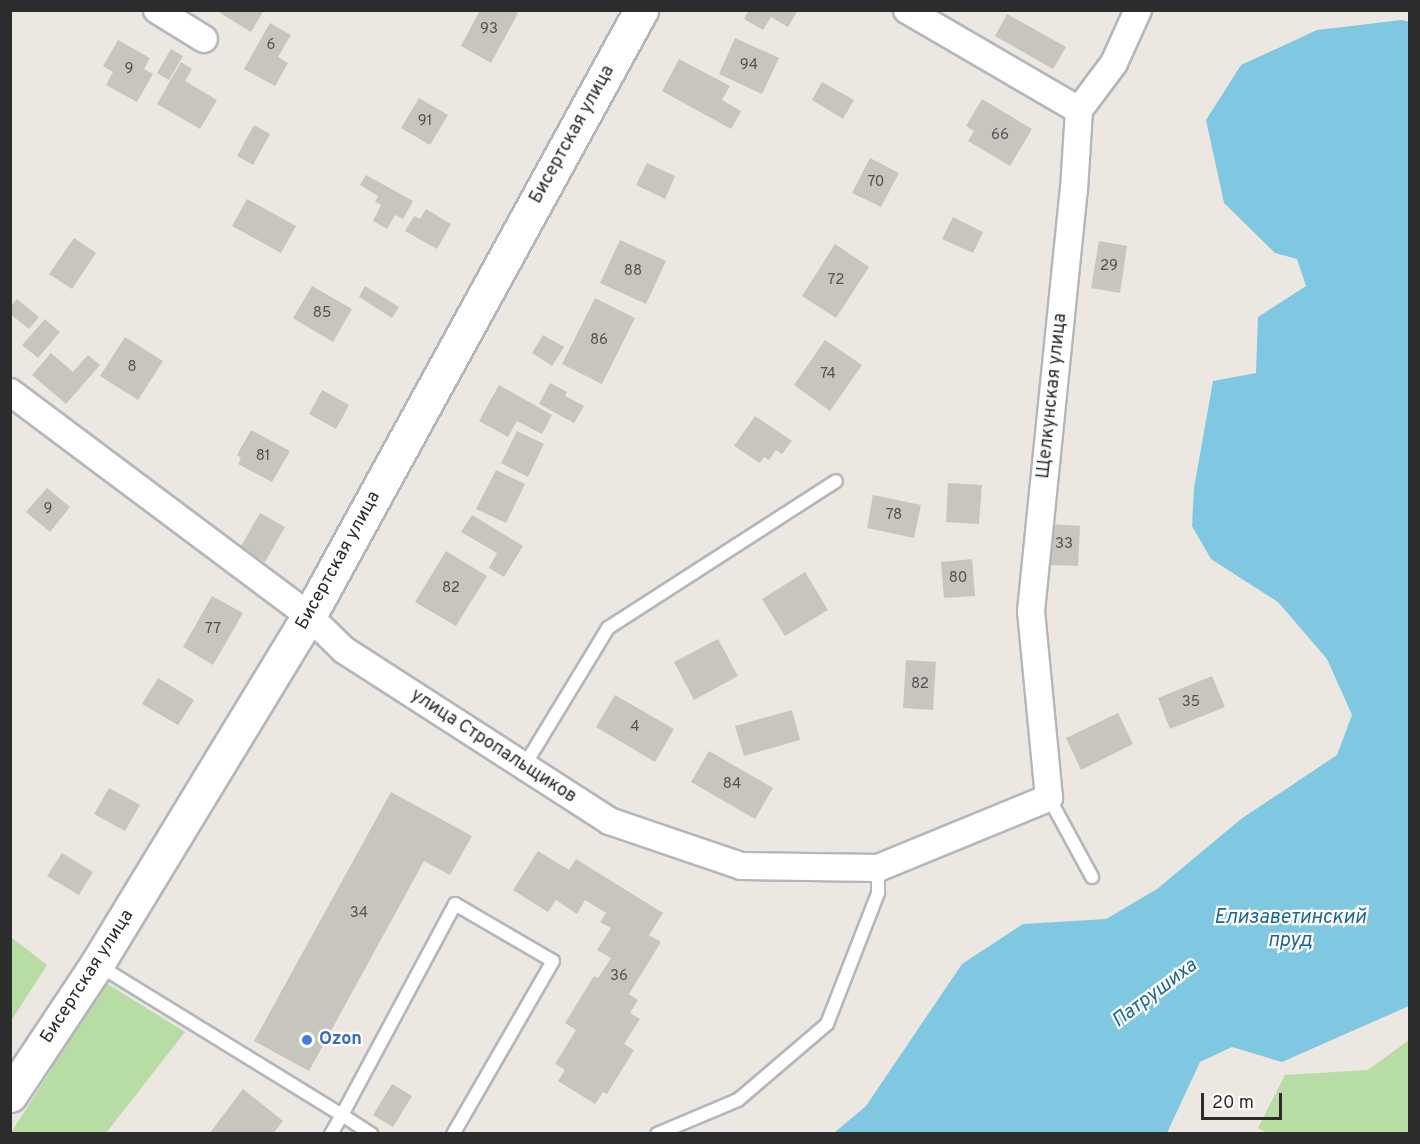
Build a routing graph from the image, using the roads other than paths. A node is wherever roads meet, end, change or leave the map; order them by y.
1 (157, 10) edge
2 (641, 10) edge
3 (907, 10) edge
4 (1138, 10) edge
5 (204, 39) dead end
6 (1078, 110) junction
7 (10, 392) edge
8 (836, 481) dead end
9 (309, 616) junction
10 (523, 768) junction
11 (1049, 798) junction
12 (878, 868) junction
13 (1092, 877) dead end
14 (97, 964) junction
15 (10, 1095) edge
16 (342, 1115) junction
17 (331, 1134) edge
18 (370, 1134) edge
19 (453, 1134) edge
20 (657, 1134) edge

1 - 5 street
2 - 9 main road, Бисертская улица
3 - 6 street
4 - 6 street
6 - 11 street, Щелкунская улица
7 - 9 street, улица Стропальщиков
8 - 10 lane
9 - 10 street, улица Стропальщиков
9 - 14 main road, Бисертская улица
10 - 12 street, улица Стропальщиков
11 - 12 street, улица Стропальщиков
11 - 13 lane
12 - 20 lane
14 - 15 main road, Бисертская улица
14 - 16 lane
16 - 17 lane
16 - 18 lane
16 - 19 lane

